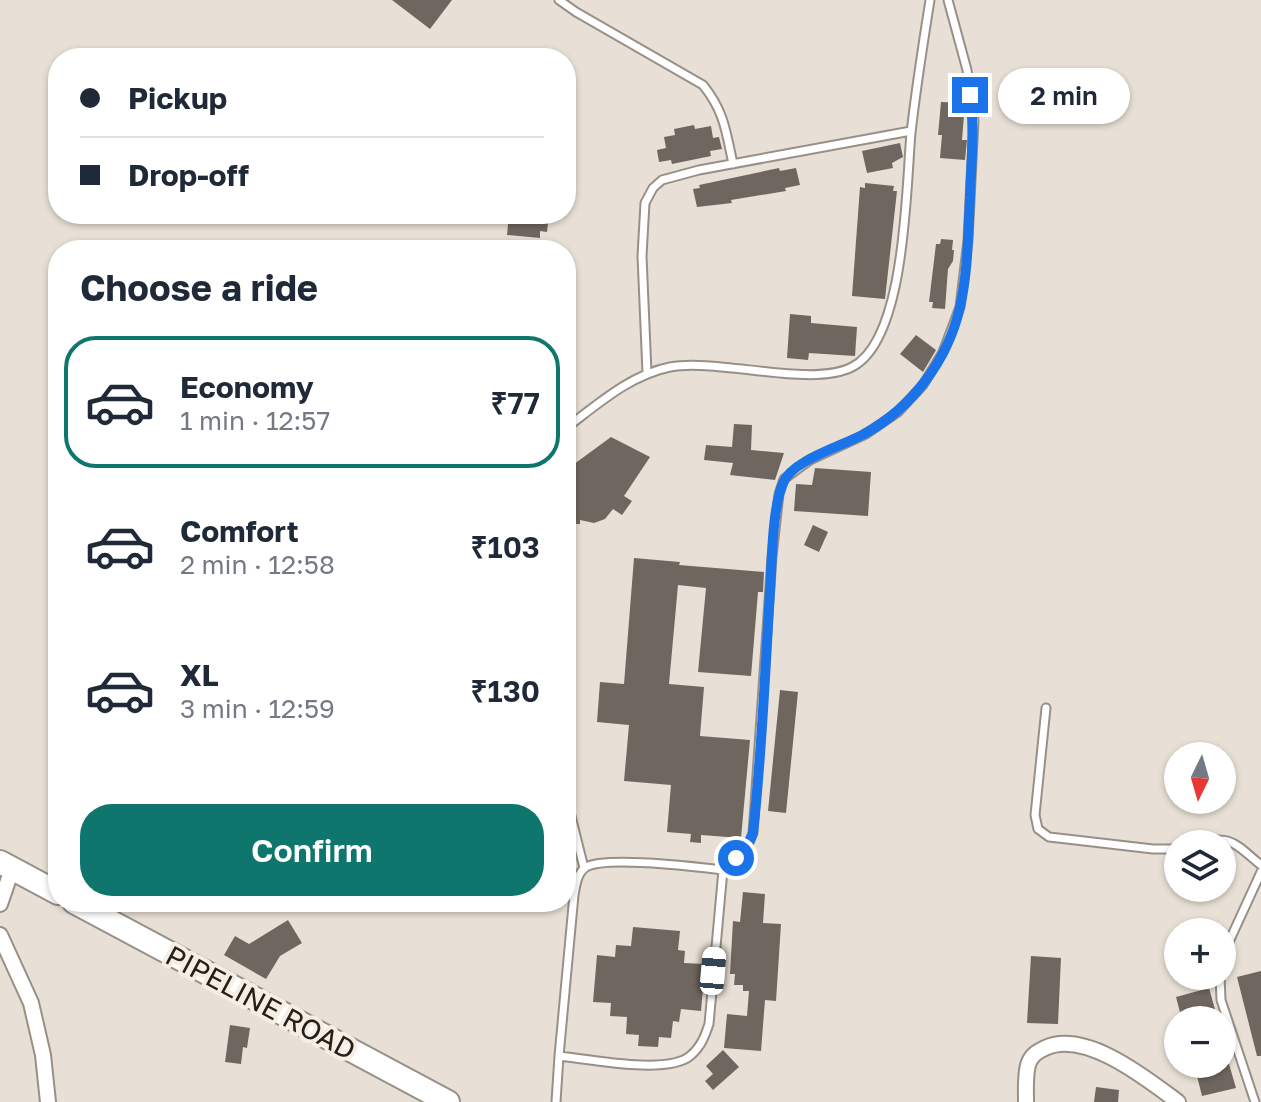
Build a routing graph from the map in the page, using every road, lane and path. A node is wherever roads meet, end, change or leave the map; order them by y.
1 (559, 0) edge
2 (930, 0) edge
3 (948, 0) edge
4 (911, 131) junction
5 (733, 164) junction
6 (647, 373) junction
7 (576, 421) edge
8 (1046, 708) dead end
9 (576, 836) edge
10 (1236, 844) edge
11 (0, 848) edge
12 (1164, 849) edge
13 (1261, 865) edge
14 (6, 866) edge
15 (584, 868) junction
16 (723, 870) junction
17 (1261, 872) edge
18 (48, 874) edge
19 (576, 883) edge
20 (48, 888) edge
21 (0, 904) edge
22 (93, 912) edge
23 (118, 912) edge
24 (572, 912) edge
25 (1236, 926) edge
26 (0, 935) edge
27 (1221, 990) edge
28 (559, 1056) junction
29 (48, 1102) edge
30 (448, 1102) edge
31 (469, 1102) edge
32 (556, 1102) edge
33 (1026, 1102) edge
34 (1178, 1102) edge
35 (1255, 1102) edge

1 - 5 lane
2 - 4 lane
3 - 16 lane
4 - 5 lane
4 - 6 lane
5 - 6 lane
6 - 7 lane
8 - 12 lane
9 - 15 lane
10 - 13 lane
11 - 18 main road
14 - 20 main road
14 - 21 street
15 - 16 lane
15 - 19 lane
16 - 28 lane
17 - 25 lane
22 - 30 main road, PIPELINE ROAD
23 - 31 main road, PIPELINE ROAD
24 - 28 lane
26 - 29 street
27 - 35 lane
28 - 32 lane
33 - 34 street

